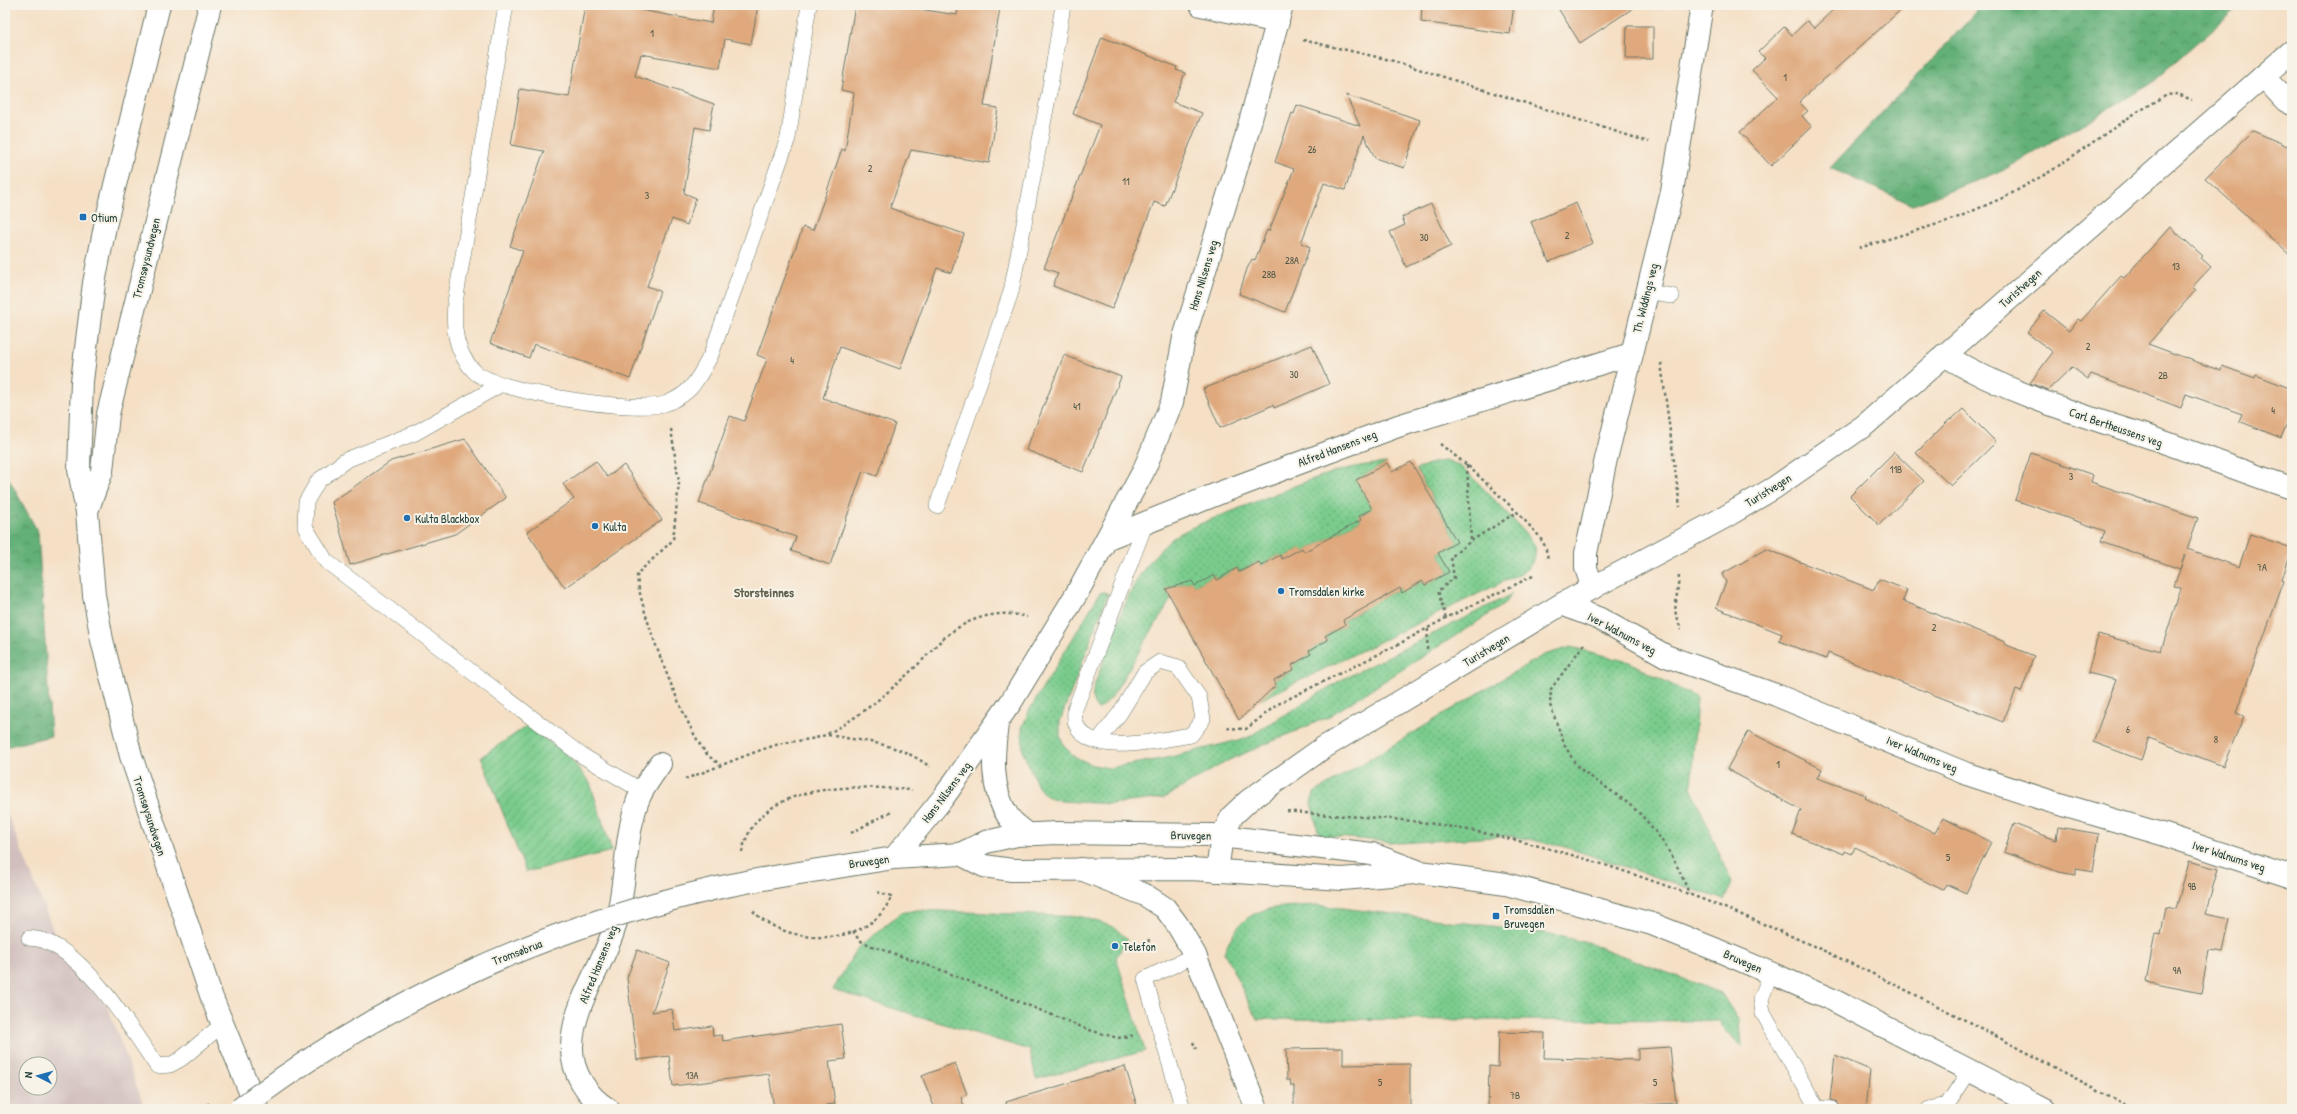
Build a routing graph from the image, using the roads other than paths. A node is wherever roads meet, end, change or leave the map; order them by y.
1 (159, 5) edge
2 (210, 5) edge
3 (506, 5) edge
4 (809, 5) edge
5 (1063, 5) edge
6 (1201, 5) edge
7 (1702, 5) edge
8 (1279, 20) edge
9 (2292, 50) edge
10 (2263, 76) junction
11 (2292, 104) edge
12 (1646, 292) junction
13 (1672, 296) dead end
14 (1631, 354) junction
15 (1944, 355) junction
16 (500, 385) junction
17 (2292, 488) edge
18 (937, 506) dead end
19 (87, 512) junction
20 (1146, 522) junction
21 (1108, 538) junction
22 (1593, 588) junction
23 (1562, 604) junction
24 (997, 724) junction
25 (1098, 741) junction
26 (660, 764) dead end
27 (642, 791) junction
28 (1029, 835) junction
29 (1222, 836) junction
30 (960, 854) junction
31 (894, 858) junction
32 (825, 869) joint
33 (1081, 869) junction
34 (1217, 871) junction
35 (1420, 872) junction
36 (2292, 877) edge
37 (29, 938) dead end
38 (1195, 955) junction
39 (1771, 973) junction
40 (223, 1024) junction
41 (1970, 1070) junction
42 (240, 1109) edge
43 (257, 1109) edge
44 (608, 1109) edge
45 (1183, 1109) edge
46 (1257, 1109) edge
47 (1832, 1109) edge
48 (1928, 1109) edge
49 (2044, 1109) edge

1 - 19 main road, Tromsøysundvegen
2 - 19 main road, Tromsøysundvegen
3 - 16 lane
4 - 16 lane
5 - 18 lane
6 - 8 main road
7 - 12 main road, Th. Widdings veg
8 - 21 main road, Hans Nilsens veg
9 - 10 main road, Turistvegen
10 - 11 main road
10 - 15 main road, Turistvegen
12 - 13 lane
12 - 14 main road, Th. Widdings veg
14 - 20 main road, Alfred Hansens veg
14 - 22 main road, Th. Widdings veg
15 - 17 main road, Carl Bertheussens veg
15 - 22 main road, Turistvegen
16 - 27 lane
19 - 40 main road, Tromsøysundvegen
20 - 21 main road, Alfred Hansens veg
20 - 25 lane
21 - 24 main road, Hans Nilsens veg
22 - 23 main road, Turistvegen
23 - 29 main road, Turistvegen
23 - 36 main road, Iver Walnums veg
24 - 28 main road, Hans Nilsens veg
24 - 31 main road, Hans Nilsens veg
25 - 25 lane
26 - 27 main road, Alfred Hansens veg
27 - 44 main road, Alfred Hansens veg
28 - 29 main road, Bruvegen
28 - 30 main road, Bruvegen
29 - 34 main road, Turistvegen
29 - 35 main road, Bruvegen
30 - 31 main road, Bruvegen
30 - 33 main road, Bruvegen
31 - 32 main road, Bruvegen
32 - 42 main road, Tromsøbrua, bridge
33 - 34 main road, Bruvegen
33 - 38 main road
34 - 35 main road, Bruvegen
35 - 39 main road, Bruvegen
37 - 40 lane
38 - 45 lane
38 - 46 main road
39 - 41 main road, Bruvegen
39 - 47 lane
40 - 43 main road, Tromsøysundvegen
41 - 48 lane
41 - 49 main road, Bruvegen

